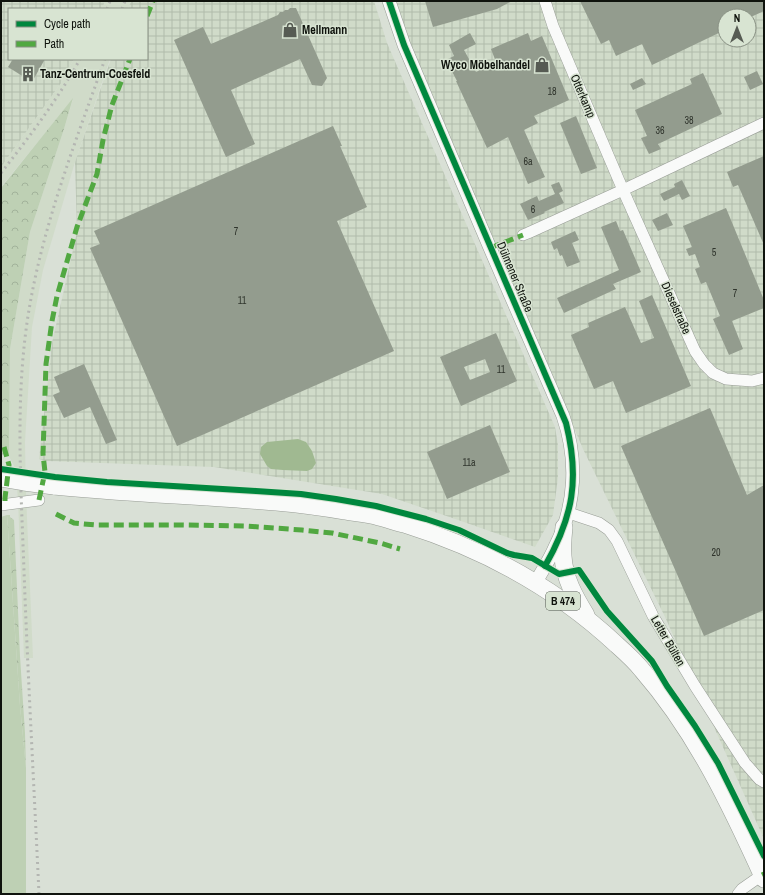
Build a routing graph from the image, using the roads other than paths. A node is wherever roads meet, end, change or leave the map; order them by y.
1 (389, 1) edge
2 (545, 1) edge
3 (764, 123) edge
4 (623, 190) junction
5 (523, 235) dead end
6 (764, 378) edge
7 (1, 478) edge
8 (39, 500) dead end
9 (1, 505) edge
10 (566, 520) junction
11 (536, 582) junction
12 (590, 620) junction
13 (764, 782) edge
14 (763, 877) edge
15 (738, 894) edge

1 - 10 street, Dülmener Straße
2 - 4 street, Otterkamp
3 - 4 street
4 - 5 street
4 - 6 street, Dieselstraße
7 - 11 main road, B 474, bridge
8 - 9 street
10 - 11 street, Dülmener Straße
10 - 12 main road
10 - 13 street, Letter Bülten
11 - 12 main road, B 474
12 - 14 main road, B 474
14 - 15 street

